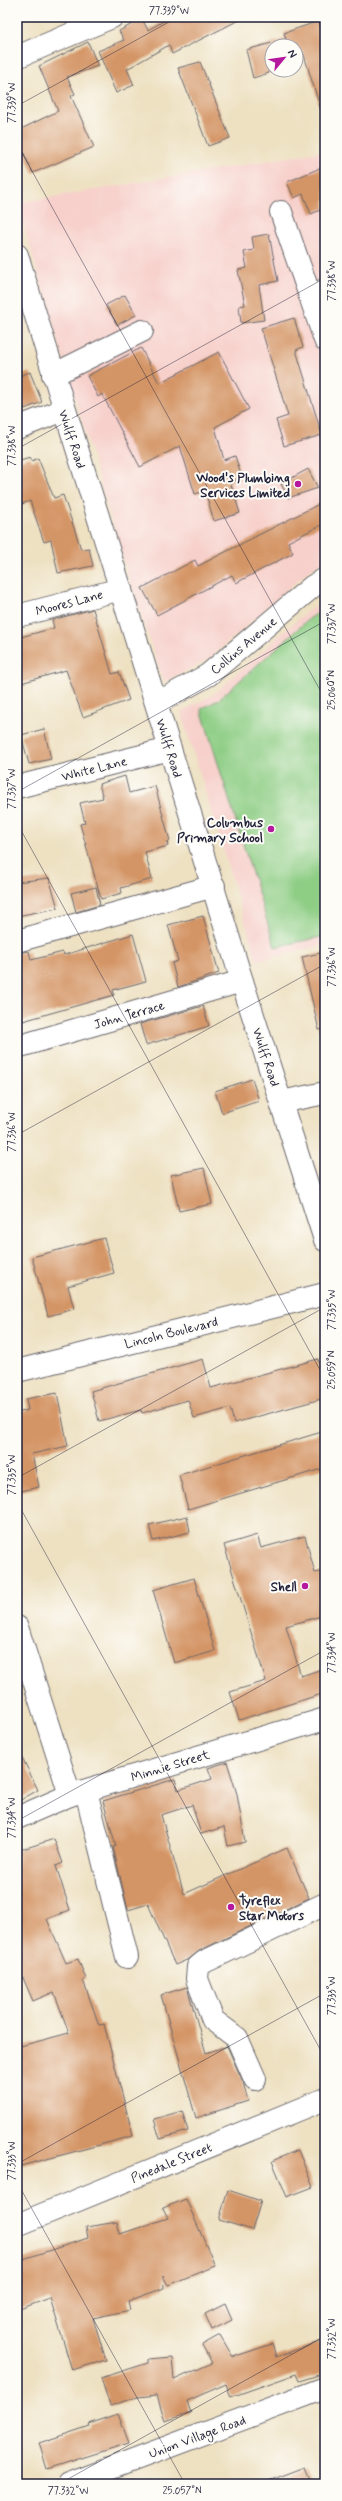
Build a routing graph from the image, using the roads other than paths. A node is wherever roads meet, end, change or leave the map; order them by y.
1 (112, 17) edge
2 (17, 57) edge
3 (281, 212) dead end
4 (17, 255) edge
5 (318, 293) edge
6 (142, 331) dead end
7 (325, 340) edge
8 (53, 375) junction
9 (64, 410) junction
10 (17, 428) edge
11 (325, 579) edge
12 (120, 588) junction
13 (17, 616) edge
14 (156, 703) junction
15 (170, 748) junction
16 (17, 787) edge
17 (214, 886) junction
18 (17, 941) edge
19 (242, 981) junction
20 (17, 1047) edge
21 (325, 1093) edge
22 (282, 1102) junction
23 (325, 1240) edge
24 (325, 1294) edge
25 (17, 1371) edge
26 (17, 1627) edge
27 (325, 1719) edge
28 (78, 1793) junction
29 (17, 1818) edge
30 (325, 1904) edge
31 (127, 1957) dead end
32 (256, 2079) dead end
33 (325, 2099) edge
34 (17, 2225) edge
35 (325, 2388) edge
36 (69, 2484) edge

1 - 2 street
3 - 5 street
4 - 8 street, Wulff Road
5 - 7 street
6 - 8 street
8 - 9 street, Wulff Road
9 - 10 street
9 - 12 street, Wulff Road
11 - 14 street, Collins Avenue
12 - 13 street, Moores Lane
12 - 14 street, Wulff Road
14 - 15 street, Wulff Road
15 - 16 street, White Lane
15 - 17 street, Wulff Road
17 - 18 street
17 - 19 street, Wulff Road
19 - 20 street, John Terrace
19 - 22 street, Wulff Road
21 - 22 street
22 - 23 street, Wulff Road
24 - 25 street, Lincoln Boulevard
26 - 28 street
27 - 28 street, Minnie Street
28 - 29 street, Minnie Street
28 - 31 street
30 - 32 street
33 - 34 street, Pinedale Street
35 - 36 street, Union Village Road

